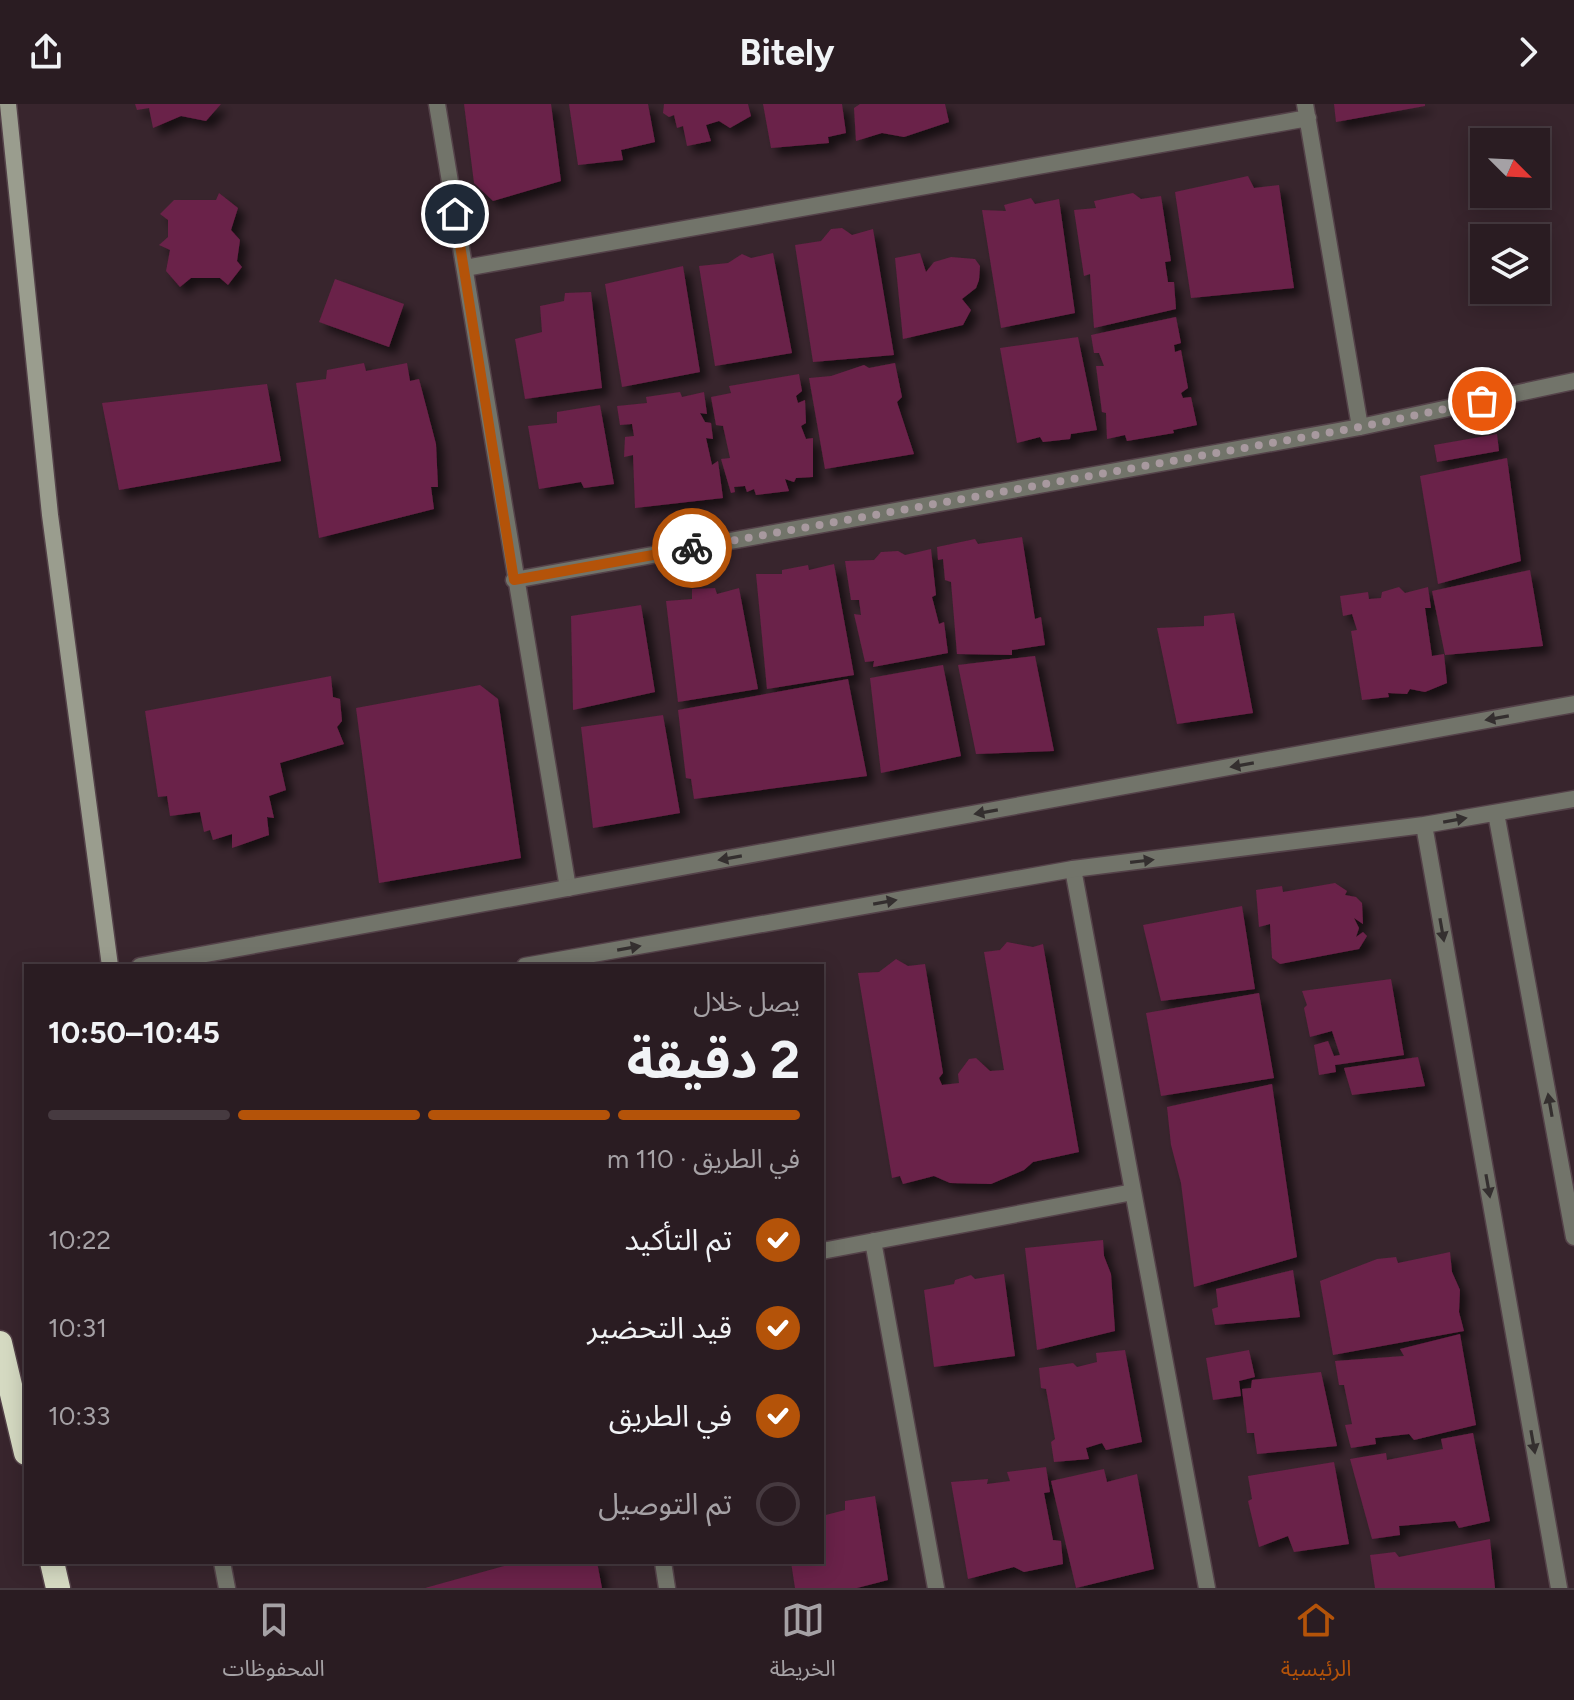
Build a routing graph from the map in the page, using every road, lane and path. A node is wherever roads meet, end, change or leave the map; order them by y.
1 (8, 104) edge
2 (437, 104) edge
3 (1306, 111) edge
4 (465, 268) junction
5 (1574, 381) edge
6 (1360, 427) junction
7 (514, 580) junction
8 (1574, 704) edge
9 (1574, 799) edge
10 (1496, 813) junction
11 (1424, 825) junction
12 (1073, 869) junction
13 (568, 888) junction
14 (110, 964) edge
15 (151, 964) edge
16 (536, 964) edge
17 (1133, 1192) junction
18 (1574, 1237) edge
19 (873, 1241) junction
20 (824, 1251) edge
21 (0, 1343) edge
22 (24, 1445) edge
23 (52, 1564) edge
24 (222, 1564) edge
25 (663, 1564) edge
26 (58, 1588) edge
27 (227, 1588) edge
28 (667, 1588) edge
29 (936, 1588) edge
30 (1207, 1588) edge
31 (1559, 1588) edge

1 - 14 main road
2 - 4 street
3 - 4 street
3 - 6 street
4 - 7 street
5 - 6 street
6 - 7 street
7 - 13 street
8 -> 13 street
9 - 10 street
11 -> 10 street
18 -> 10 street
12 -> 11 street
11 -> 31 street
16 -> 12 street
12 - 17 street
13 - 15 street
17 - 19 street
17 - 30 street
19 - 20 street
19 - 29 street
21 - 22 highway
23 - 26 highway
24 - 27 street
25 - 28 street

